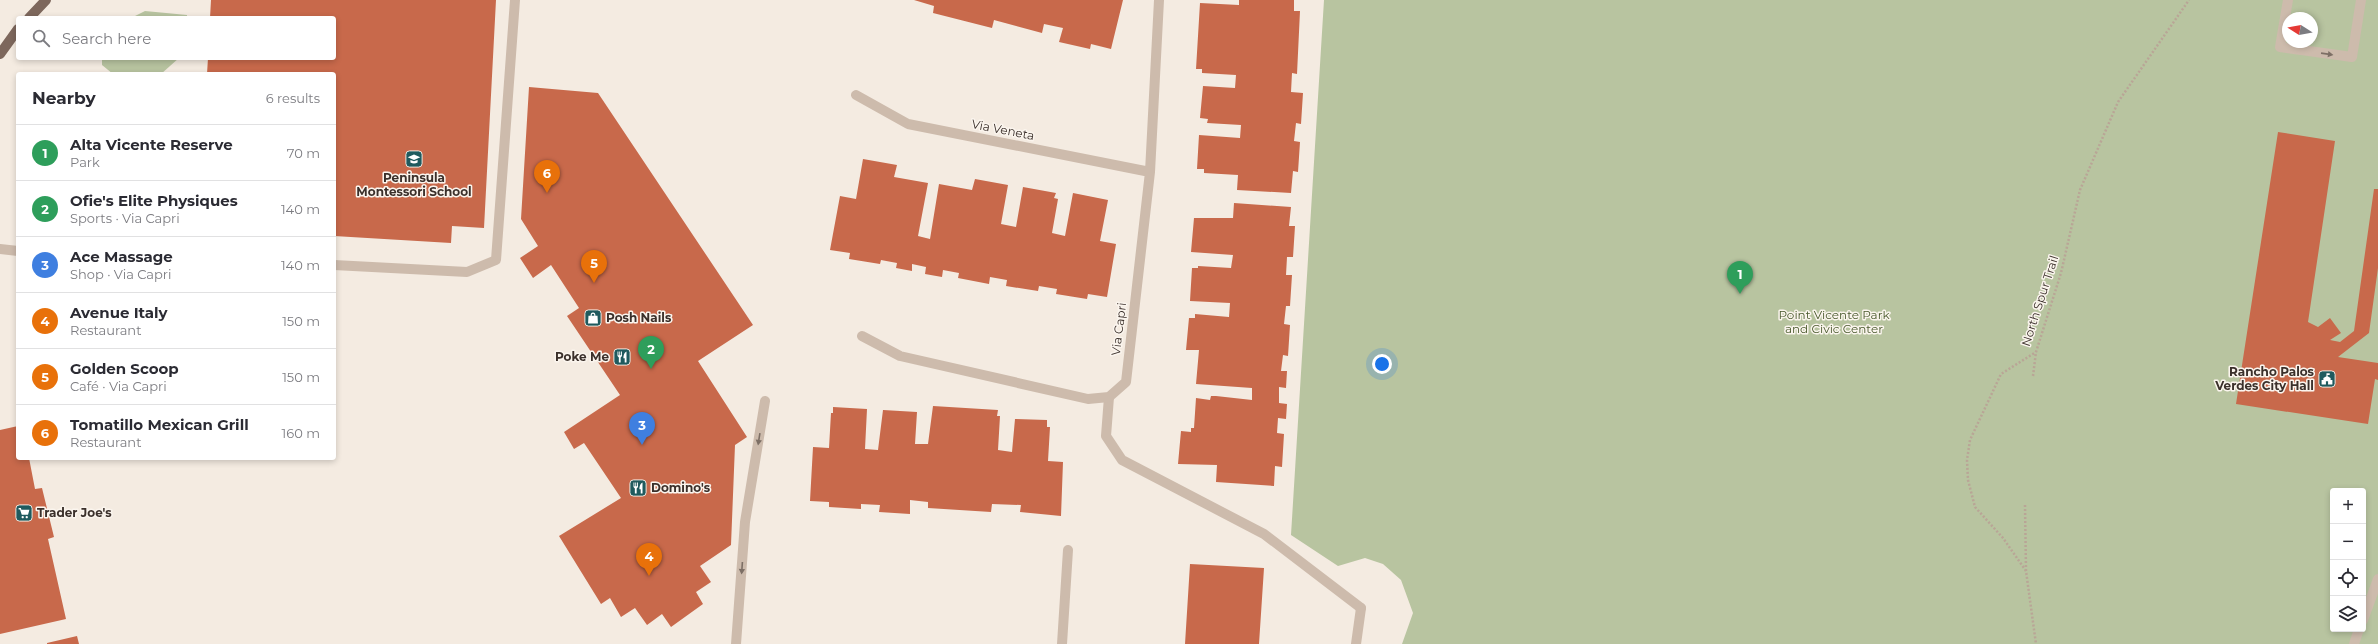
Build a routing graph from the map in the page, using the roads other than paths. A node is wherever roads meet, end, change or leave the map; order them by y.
1 (46, 0) edge
2 (515, 0) edge
3 (1159, 0) edge
4 (2288, 0) edge
5 (2361, 0) edge
6 (30, 16) edge
7 (16, 32) edge
8 (0, 54) edge
9 (856, 96) dead end
10 (1150, 172) junction
11 (0, 249) edge
12 (16, 251) edge
13 (336, 265) edge
14 (862, 336) dead end
15 (1109, 397) junction
16 (765, 401) dead end
17 (1068, 550) dead end
18 (2378, 579) edge
19 (2366, 612) edge
20 (2359, 632) edge
21 (736, 644) edge
22 (1062, 644) edge
23 (1356, 644) edge
24 (2354, 644) edge

1 - 6 main road
2 - 13 street
3 - 10 street, Via Capri
4 -> 5 street
7 - 8 main road
9 - 10 street, Via Veneta
10 - 15 street, Via Capri
11 - 12 street
14 - 15 street
15 - 23 street
16 -> 21 street
17 - 22 street
18 - 19 street
20 - 24 street

